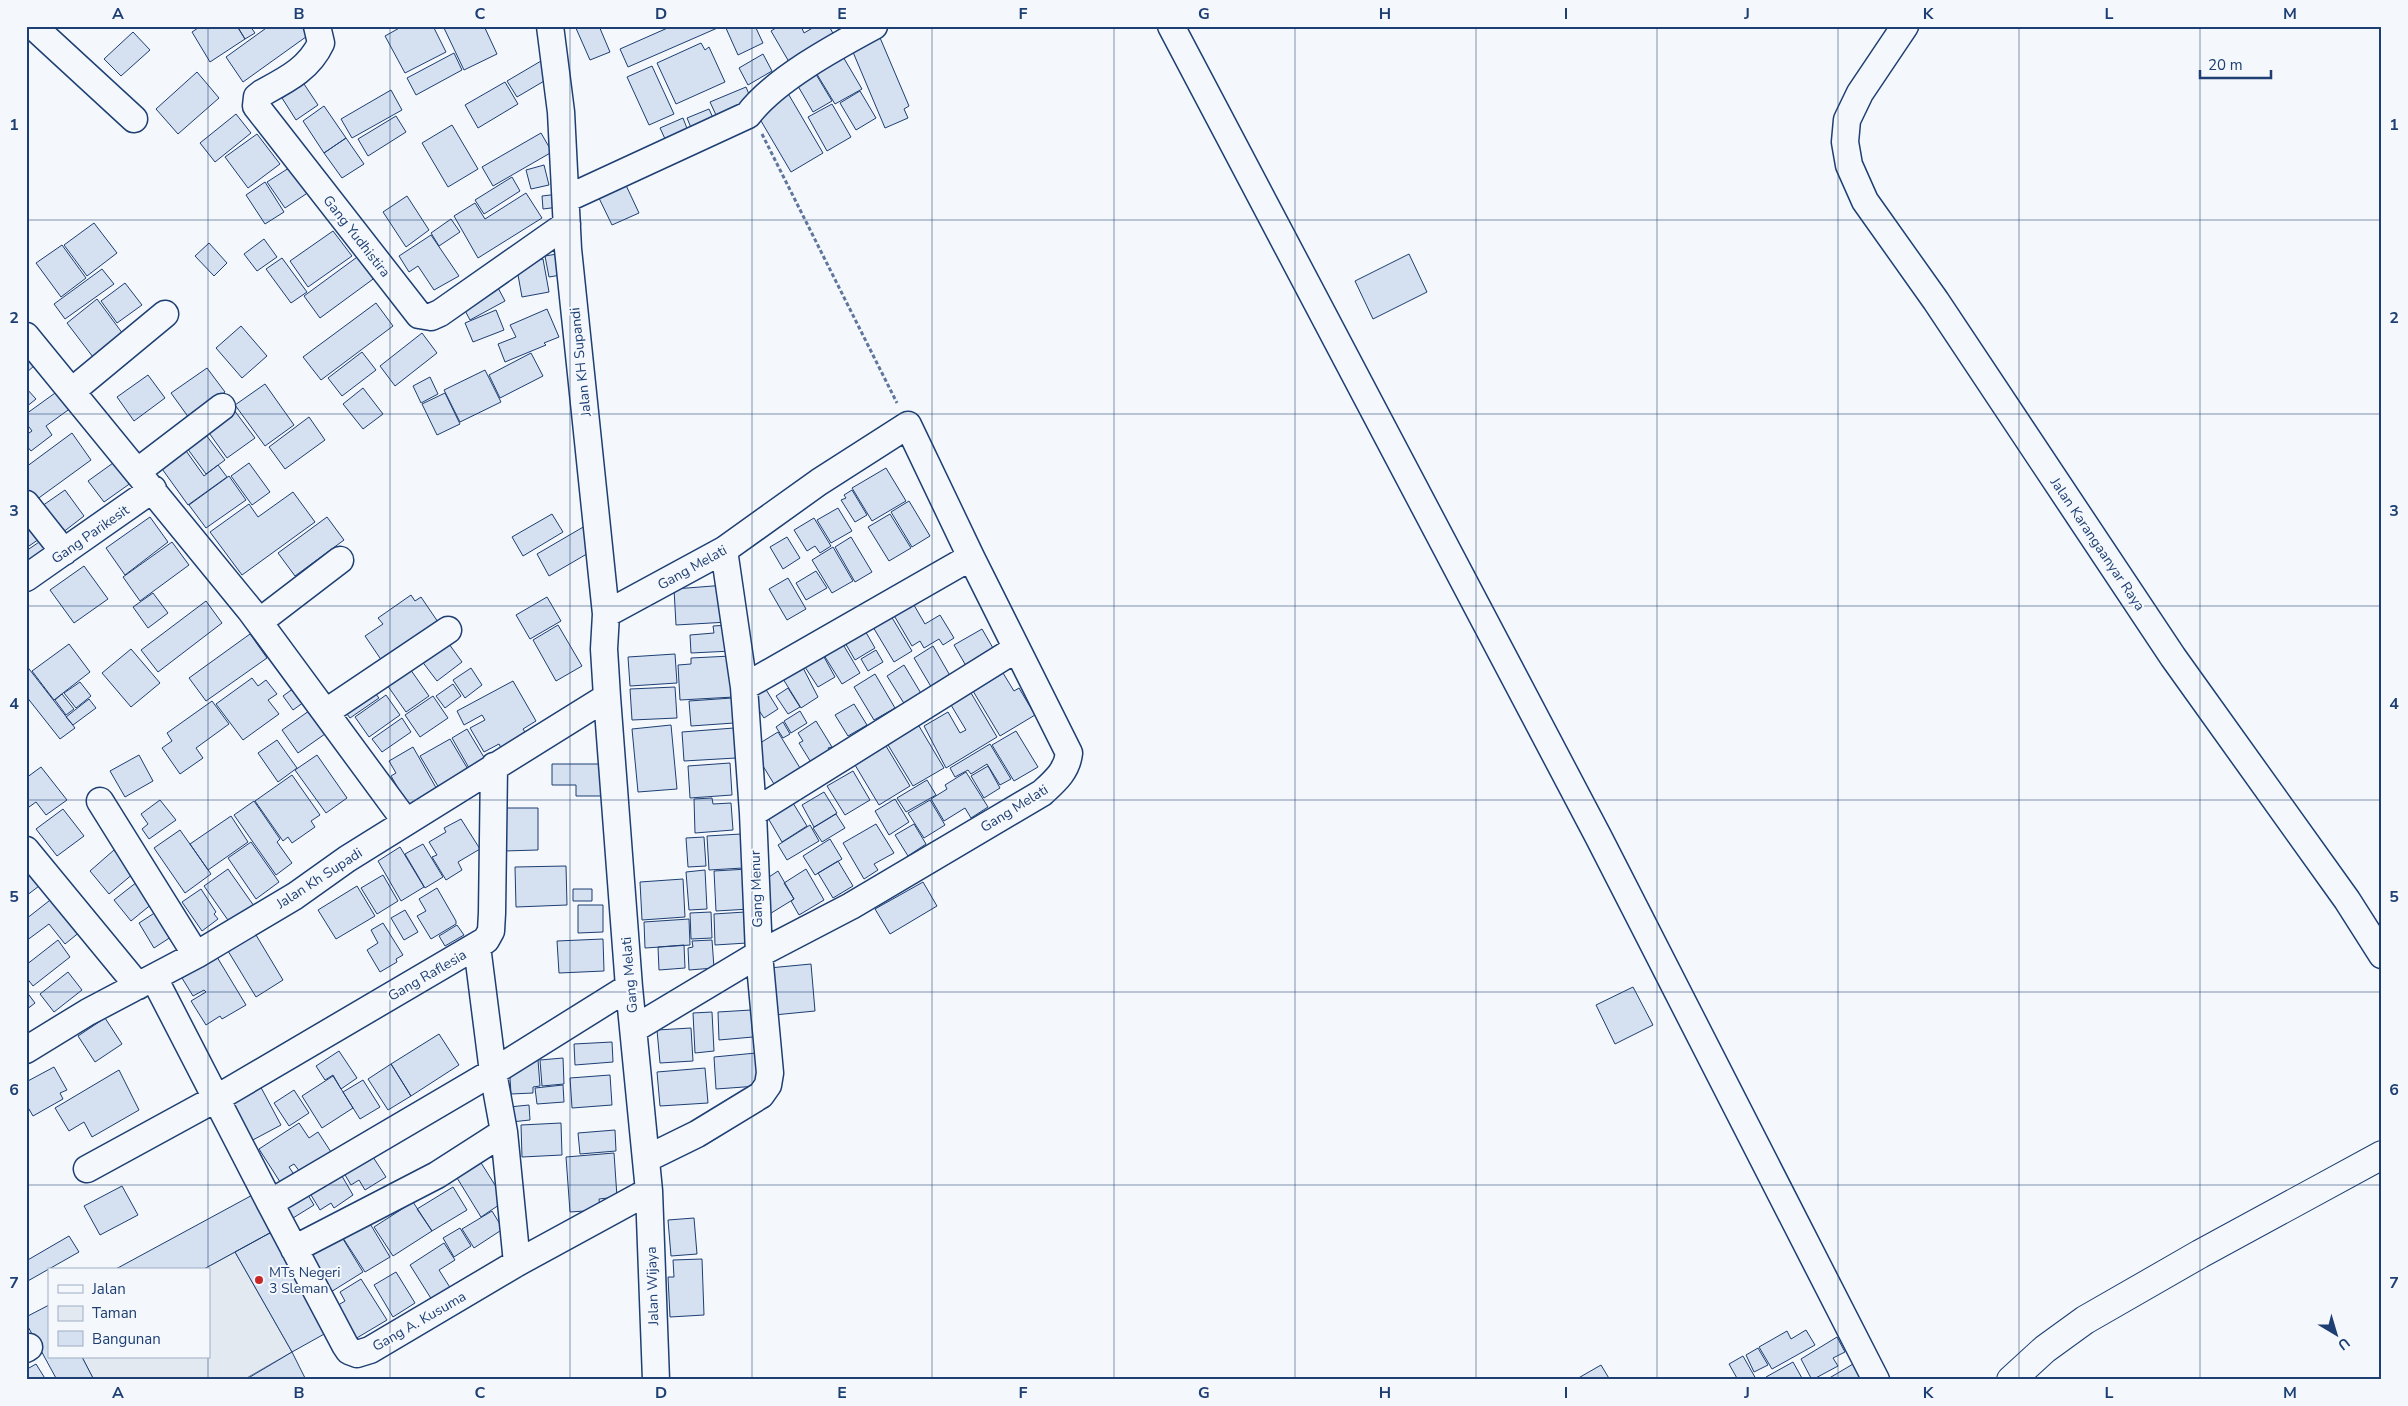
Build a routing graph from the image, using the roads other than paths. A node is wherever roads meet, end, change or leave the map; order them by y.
1 (33, 26) edge
2 (317, 26) edge
3 (550, 26) edge
4 (874, 26) edge
5 (1171, 26) edge
6 (1906, 26) edge
7 (134, 119) dead end
8 (566, 212) junction
9 (166, 314) dead end
10 (26, 336) edge
11 (72, 391) junction
12 (222, 407) dead end
13 (146, 480) junction
14 (26, 504) edge
15 (724, 550) junction
16 (64, 552) junction
17 (970, 557) junction
18 (340, 560) dead end
19 (26, 578) edge
20 (606, 614) junction
21 (259, 622) junction
22 (448, 630) dead end
23 (1016, 649) junction
24 (744, 686) junction
25 (607, 697) junction
26 (326, 712) junction
27 (494, 766) junction
28 (100, 801) dead end
29 (753, 813) junction
30 (406, 822) junction
31 (26, 850) edge
32 (477, 946) junction
33 (759, 954) junction
34 (196, 955) junction
35 (2382, 955) edge
36 (146, 982) junction
37 (629, 987) junction
38 (634, 1029) junction
39 (26, 1050) edge
40 (493, 1072) junction
41 (217, 1098) junction
42 (504, 1132) junction
43 (2382, 1155) edge
44 (646, 1159) junction
45 (87, 1169) dead end
46 (649, 1191) junction
47 (270, 1203) junction
48 (294, 1249) junction
49 (517, 1263) junction
50 (656, 1380) edge
51 (1876, 1380) edge
52 (2012, 1380) edge

1 - 7 street
2 - 8 street, Gang Yudhistira
3 - 8 street, Jalan KH Supandi
4 - 8 street
5 - 51 street
6 - 35 street, Jalan Karangaanyar Raya
8 - 20 street, Jalan KH Supandi
9 - 11 street
10 - 11 street
11 - 13 street
12 - 13 street, Gang Parikesit
13 - 16 street, Gang Parikesit
13 - 21 street
14 - 16 street
15 - 17 street, Gang Melati
15 - 20 street, Gang Melati
15 - 24 street, Gang Menur
16 - 19 street, Gang Parikesit
17 - 23 street, Gang Melati
17 - 24 street
18 - 21 street
20 - 25 street, Jalan KH Supandi
21 - 26 street
22 - 26 street
23 - 29 street
23 - 33 street, Gang Melati
24 - 29 street, Gang Menur
25 - 27 street, Jalan Kh Supadi
25 - 37 street, Gang Melati
26 - 30 street
27 - 30 street, Jalan Kh Supadi
27 - 32 street, Gang Raflesia
28 - 34 street
29 - 33 street, Gang Menur
30 - 34 street, Jalan Kh Supadi
31 - 36 street, Gang A. Kusuma
32 - 40 street
32 - 41 street, Gang Raflesia
33 - 38 street, Gang Melati
33 - 44 street, Gang Menur
34 - 36 street, Jalan Kh Supadi
36 - 39 street, Jalan Kh Supadi
36 - 41 street, Gang A. Kusuma
37 - 38 street, Gang Melati
37 - 40 street
38 - 44 street
40 - 42 street
40 - 47 street
41 - 45 street, Gang Raflesia
41 - 47 street, Gang A. Kusuma
42 - 48 street
42 - 49 street
43 - 52 main road
44 - 46 street
46 - 49 street, Gang A. Kusuma
46 - 50 street, Jalan Wijaya
47 - 48 street, Gang A. Kusuma
48 - 49 street, Gang A. Kusuma

